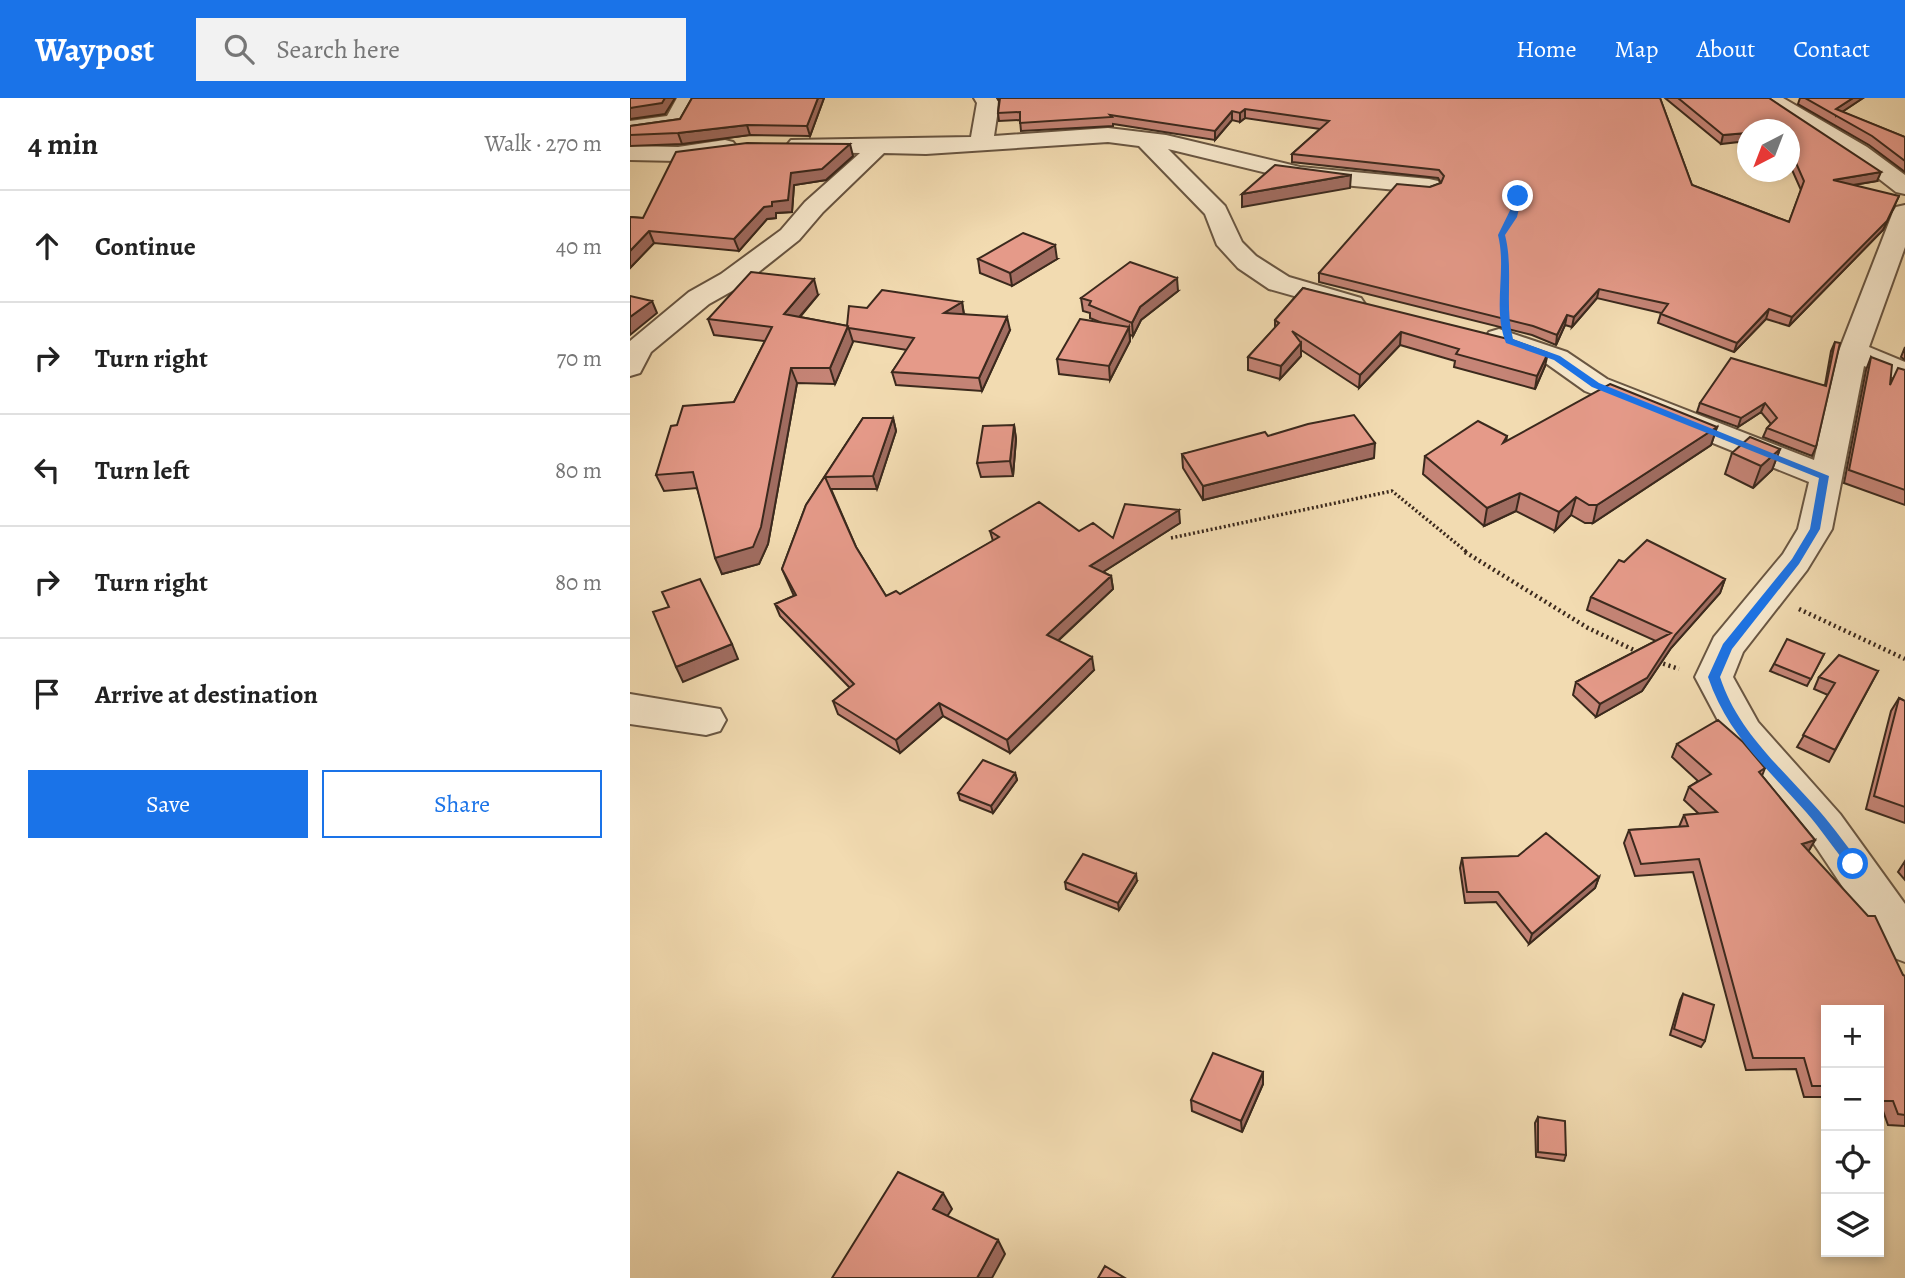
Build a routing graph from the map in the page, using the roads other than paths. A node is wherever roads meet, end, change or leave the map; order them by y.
1 (688, 98) edge
2 (985, 98) edge
3 (1767, 98) edge
4 (630, 128) edge
5 (1146, 140) junction
6 (981, 144) junction
7 (750, 145) edge
8 (776, 145) edge
9 (878, 146) junction
10 (630, 153) edge
11 (1429, 186) edge
12 (1904, 207) edge
13 (1890, 290) edge
14 (1375, 310) edge
15 (1474, 332) edge
16 (1853, 351) junction
17 (630, 367) edge
18 (1905, 373) edge
19 (1824, 476) junction
20 (630, 709) edge
21 (706, 720) dead end
22 (1905, 943) edge

1 - 4 street
2 - 6 street
3 - 12 street
5 - 6 street
5 - 11 street
5 - 14 street
6 - 9 street
7 - 10 street
8 - 9 street
9 - 17 street
12 - 13 street
13 - 16 street
15 - 19 street
16 - 18 street
16 - 19 street
19 - 22 street
20 - 21 street

